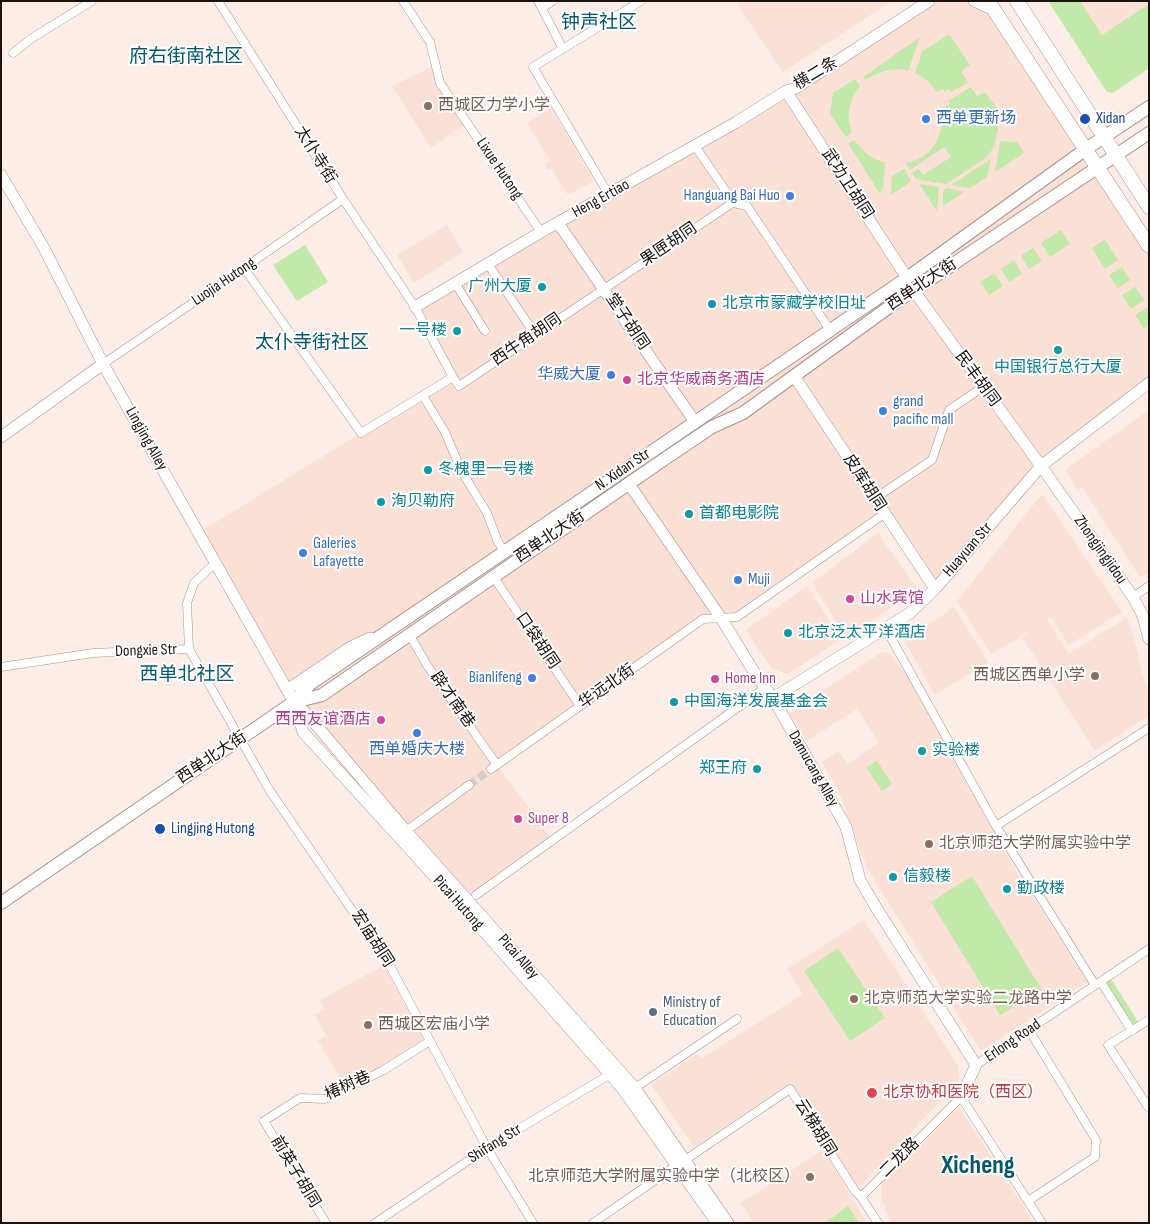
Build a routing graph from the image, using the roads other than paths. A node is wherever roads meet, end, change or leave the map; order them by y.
1 (92, 1) edge
2 (218, 1) edge
3 (403, 1) edge
4 (553, 1) edge
5 (641, 1) edge
6 (919, 1) edge
7 (929, 1) edge
8 (974, 1) edge
9 (1017, 1) edge
10 (540, 4) edge
11 (991, 6) edge
12 (563, 49) junction
13 (13, 53) dead end
14 (786, 91) junction
15 (1149, 107) edge
16 (1149, 133) edge
17 (1104, 137) junction
18 (695, 146) junction
19 (1086, 149) junction
20 (1116, 156) junction
21 (1098, 168) junction
22 (1, 175) edge
23 (609, 195) junction
24 (343, 199) junction
25 (734, 202) junction
26 (1149, 207) edge
27 (558, 223) junction
28 (541, 232) junction
29 (1149, 246) edge
30 (488, 264) junction
31 (244, 268) junction
32 (907, 278) junction
33 (455, 283) junction
34 (604, 288) junction
35 (914, 291) junction
36 (415, 307) junction
37 (830, 330) junction
38 (485, 331) dead end
39 (534, 333) dead end
40 (103, 364) junction
41 (794, 376) junction
42 (453, 377) junction
43 (1149, 383) edge
44 (983, 387) junction
45 (423, 396) junction
46 (695, 422) junction
47 (1, 437) edge
48 (1041, 466) junction
49 (629, 484) junction
50 (874, 499) junction
51 (884, 514) junction
52 (504, 551) junction
53 (215, 563) junction
54 (494, 576) junction
55 (1149, 586) edge
56 (934, 589) junction
57 (1132, 597) junction
58 (720, 618) junction
59 (886, 629) junction
60 (408, 634) junction
61 (1149, 639) edge
62 (189, 649) junction
63 (1, 667) edge
64 (765, 688) junction
65 (290, 696) junction
66 (773, 698) junction
67 (580, 706) junction
68 (1149, 728) edge
69 (240, 739) junction
70 (494, 767) joint
71 (469, 785) tunnel mouth
72 (996, 826) junction
73 (406, 831) junction
74 (476, 894) dead end
75 (1, 903) edge
76 (1149, 949) edge
77 (1098, 984) junction
78 (737, 1019) dead end
79 (1149, 1020) edge
80 (1029, 1030) junction
81 (1132, 1031) junction
82 (430, 1041) junction
83 (976, 1065) junction
84 (614, 1072) junction
85 (635, 1088) junction
86 (961, 1097) junction
87 (1148, 1107) edge
88 (264, 1121) joint
89 (487, 1148) junction
90 (681, 1162) junction
91 (861, 1198) junction
92 (1028, 1201) junction
93 (604, 1220) edge
94 (326, 1223) edge
95 (375, 1223) edge
96 (533, 1223) edge
97 (593, 1223) edge
98 (717, 1223) edge
99 (728, 1223) edge
100 (878, 1223) edge
101 (1042, 1223) edge

1 - 13 street
2 - 24 street, 太仆寺街
3 - 28 street, Lixue Hutong
4 - 10 street
5 - 12 street
6 - 14 street, 横二条
7 - 14 street, 横二条
8 - 11 street
9 - 17 highway
10 - 12 street
11 - 19 highway
12 - 23 street
14 - 18 street, Heng Ertiao
14 - 32 street, 武功卫胡同
15 - 17 main road, 西单北大街
16 - 20 main road, 西单北大街
17 - 19 main road, 西单北大街
17 - 20 highway
18 - 23 street, Heng Ertiao
18 - 25 street
19 - 21 highway
19 - 32 main road, 西单北大街
20 - 21 main road, 西单北大街
20 - 26 highway
21 - 29 highway
21 - 35 main road, 西单北大街
22 - 40 street, Lingjing Alley
23 - 27 street, Heng Ertiao
24 - 31 street, Luojia Hutong
24 - 36 street, 太仆寺街
25 - 34 street, 果匣胡同
25 - 37 street
27 - 28 street, Heng Ertiao
27 - 34 street, 堂子胡同
28 - 30 street, Heng Ertiao
30 - 33 street, Heng Ertiao
30 - 39 street
31 - 40 street, Luojia Hutong
31 - 45 street
32 - 37 main road, 西单北大街
33 - 36 street, Heng Ertiao
33 - 38 street
34 - 42 street, 西牛角胡同
34 - 46 street, 堂子胡同
35 - 41 main road, 西单北大街
35 - 44 street, 民丰胡同
36 - 42 street, 太仆寺街
37 - 46 main road, 西单北大街
40 - 47 street
40 - 53 street, Lingjing Alley
41 - 49 main road, 西单北大街
41 - 50 street, 皮库胡同
42 - 45 street
43 - 48 street, Huayuan Str
44 - 48 street, 民丰胡同
44 - 50 street
45 - 52 street
46 - 52 main road, N. Xidan Str
48 - 56 street, Huayuan Str
48 - 57 street, Zhongjingjidou
49 - 54 main road, 西单北大街
49 - 58 street, Damucang Alley
50 - 51 street, 皮库胡同
51 - 56 street, 皮库胡同
51 - 58 street, 华远北街
52 - 65 main road, N. Xidan Str
53 - 62 street
53 - 65 street, Lingjing Alley
54 - 60 main road, 西单北大街
54 - 67 street, 口袋胡同
55 - 57 street
56 - 59 street, Huayuan Str
57 - 61 street, Zhongjingjidou
58 - 64 street, Damucang Alley
58 - 67 street, 华远北街
59 - 66 street, Huayuan Str
59 - 72 street
60 - 65 main road, 西单北大街
60 - 70 street, 辟才南巷
62 - 63 street, Dongxie Str
62 - 69 street, Dongxie Str
64 - 66 street, Damucang Alley
64 - 74 street
65 - 69 main road, 西单北大街
65 - 73 street, Picai Alley
65 - 84 street, Picai Hutong
66 - 83 street, Damucang Alley
67 - 70 street, 华远北街
68 - 72 street
69 - 75 main road, 西单北大街
69 - 82 street, 宏庙胡同
71 - 73 street
72 - 77 street
73 - 84 street, Picai Alley
76 - 77 street, Erlong Road
77 - 80 street, Erlong Road
77 - 81 street
78 - 85 street
79 - 81 street
80 - 83 street, Erlong Road
80 - 92 street
81 - 87 street
82 - 88 street, 椿树巷
82 - 89 street, 宏庙胡同
83 - 86 street
84 - 85 street, Picai Alley
84 - 89 street, Shifang Str
84 - 90 street, Picai Hutong
85 - 90 street, Picai Alley
86 - 91 street, 二龙路
86 - 92 street
88 - 94 street, 前英子胡同
89 - 95 street, Shifang Str
89 - 96 street, 宏庙胡同
90 - 91 street, 云梯胡同
90 - 93 street
90 - 98 street, Picai Hutong
90 - 99 street, Picai Alley
91 - 100 street
92 - 101 street
93 - 97 street

